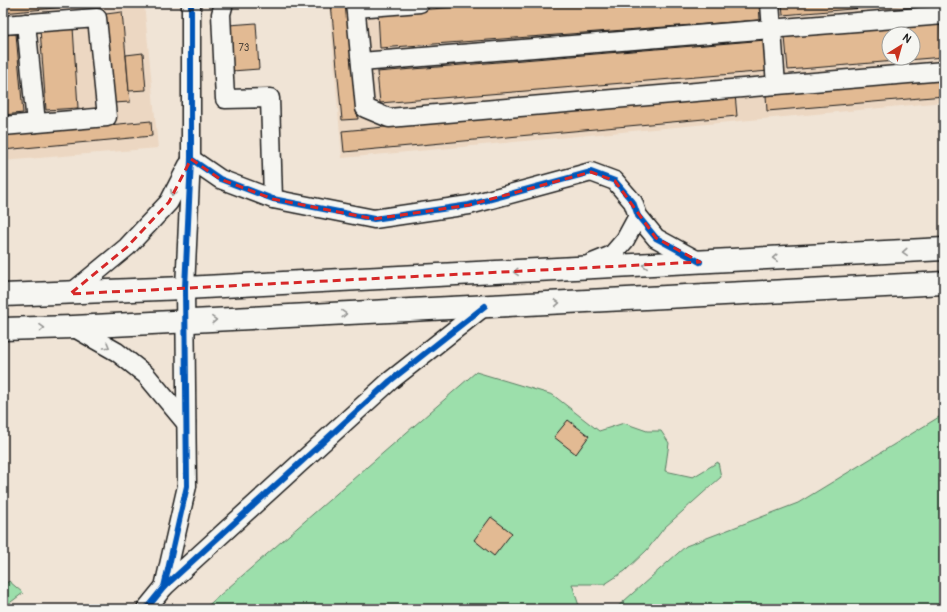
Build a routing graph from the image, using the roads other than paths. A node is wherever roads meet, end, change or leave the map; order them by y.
1 (191, 3) edge
2 (224, 3) edge
3 (420, 3) edge
4 (770, 3) edge
5 (356, 6) edge
6 (944, 15) edge
7 (26, 23) junction
8 (3, 25) edge
9 (772, 28) junction
10 (361, 62) junction
11 (944, 71) edge
12 (776, 85) junction
13 (36, 123) junction
14 (3, 126) edge
15 (191, 159) junction
16 (273, 199) junction
17 (638, 216) junction
18 (944, 250) edge
19 (700, 262) junction
20 (578, 269) junction
21 (944, 283) edge
22 (185, 288) junction
23 (70, 294) junction
24 (3, 296) edge
25 (485, 306) junction
26 (185, 321) junction
27 (73, 327) junction
28 (3, 329) edge
29 (186, 423) junction
30 (164, 588) junction
31 (146, 609) edge

1 - 15 street
2 - 16 street
3 - 5 street
4 - 9 street
5 - 10 street
6 - 9 street
7 - 8 street
7 - 13 street
7 - 13 street
9 - 10 street
9 - 12 street
10 - 12 street
11 - 12 street
13 - 14 street
15 - 16 street
15 - 22 street
15 -> 23 street
16 - 17 street
17 - 19 street
17 - 20 street
18 -> 19 highway
19 -> 20 highway
20 -> 22 highway
25 -> 21 highway
22 - 23 highway
22 - 26 street
23 - 24 highway
26 -> 25 highway
25 - 30 street
26 - 27 highway
26 - 29 street
28 -> 27 highway
27 -> 29 street
29 - 30 street
30 - 31 street

